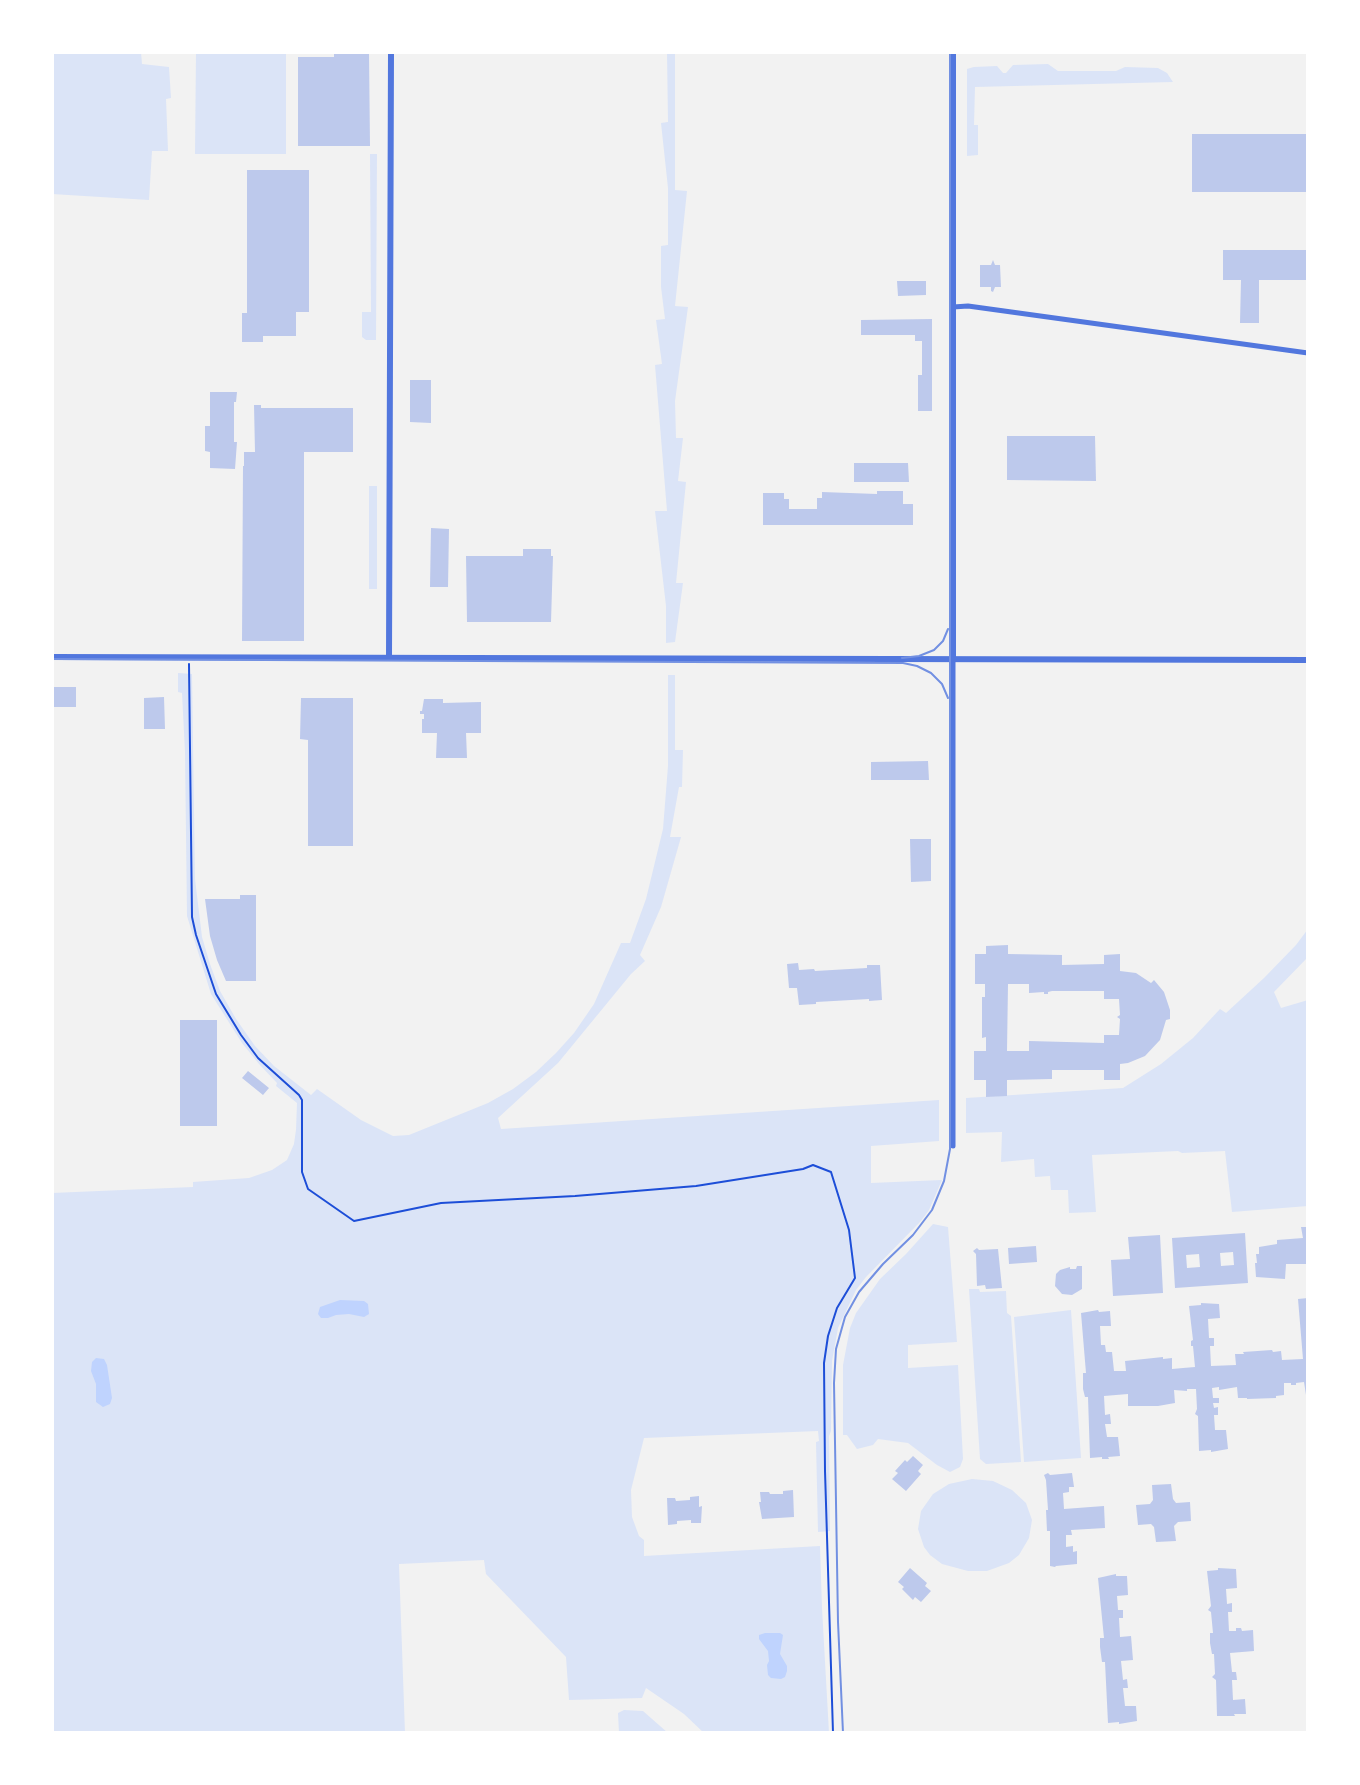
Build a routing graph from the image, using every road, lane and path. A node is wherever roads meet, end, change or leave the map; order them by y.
1 (391, 52) edge
2 (953, 52) edge
3 (953, 307) junction
4 (1308, 353) edge
5 (52, 657) edge
6 (189, 657) junction
7 (389, 658) junction
8 (953, 660) junction
9 (1308, 660) edge
10 (953, 1146) dead end
11 (833, 1733) edge

1 - 7 street
2 - 3 street
3 - 4 street
3 - 8 street
5 - 6 street
6 - 7 street
6 - 11 path
7 - 8 street
8 - 9 street
8 - 10 street

